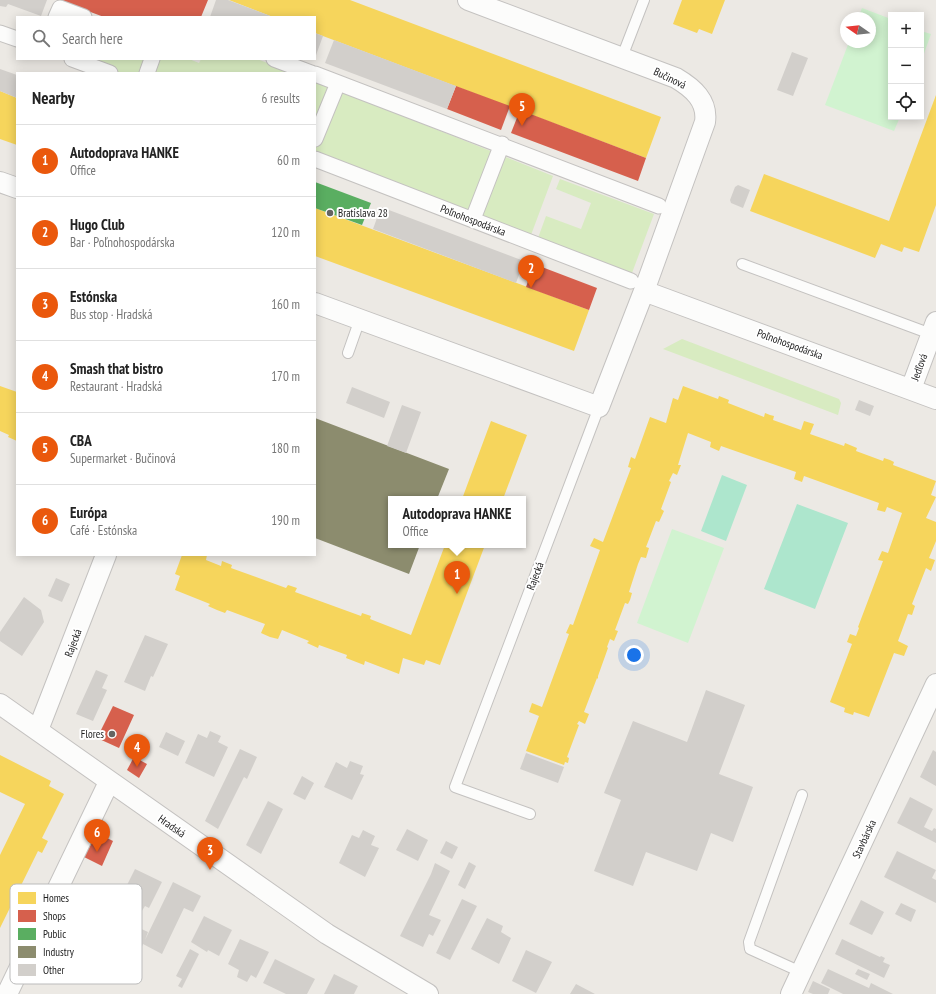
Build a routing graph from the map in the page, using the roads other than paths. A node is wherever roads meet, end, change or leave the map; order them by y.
1 (468, 0) edge
2 (644, 0) edge
3 (56, 16) edge
4 (81, 16) edge
5 (0, 33) edge
6 (16, 39) edge
7 (622, 57) junction
8 (75, 60) edge
9 (152, 60) edge
10 (277, 60) edge
11 (107, 72) edge
12 (147, 72) edge
13 (308, 72) edge
14 (316, 74) edge
15 (338, 83) junction
16 (316, 137) edge
17 (502, 144) junction
18 (316, 159) edge
19 (0, 182) edge
20 (16, 188) edge
21 (659, 206) dead end
22 (474, 219) junction
23 (742, 264) dead end
24 (638, 286) junction
25 (316, 303) edge
26 (360, 319) junction
27 (933, 328) edge
28 (348, 353) dead end
29 (911, 389) junction
30 (936, 399) edge
31 (599, 407) junction
32 (106, 556) edge
33 (936, 684) edge
34 (0, 704) edge
35 (38, 730) junction
36 (109, 782) junction
37 (802, 795) dead end
38 (530, 814) dead end
39 (60, 884) edge
40 (801, 972) junction
41 (12, 984) edge
42 (7, 994) edge
43 (428, 994) edge
44 (791, 994) edge

1 - 7 street, Bučinová
2 - 7 lane
3 - 4 street
5 - 6 street
7 - 24 street, Bučinová
8 - 11 street
9 - 12 street
10 - 13 street
14 - 15 street
15 - 16 street
15 - 17 street
17 - 21 street
17 - 22 street
18 - 22 street, Poľnohospodárska
19 - 20 street
22 - 24 street, Poľnohospodárska
23 - 27 lane
24 - 29 street, Poľnohospodárska
24 - 31 street, Rajecká
25 - 26 street
26 - 28 lane
26 - 31 street
27 - 29 street, Jedľová
29 - 30 street, Poľnohospodárska
31 - 38 lane, Rajecká
32 - 35 street, Rajecká
33 - 40 street, Stavbárska
34 - 35 street, Hradská
35 - 36 street, Hradská
36 - 39 street
36 - 43 street, Hradská
37 - 40 lane
40 - 44 street, Stavbárska
41 - 42 street

